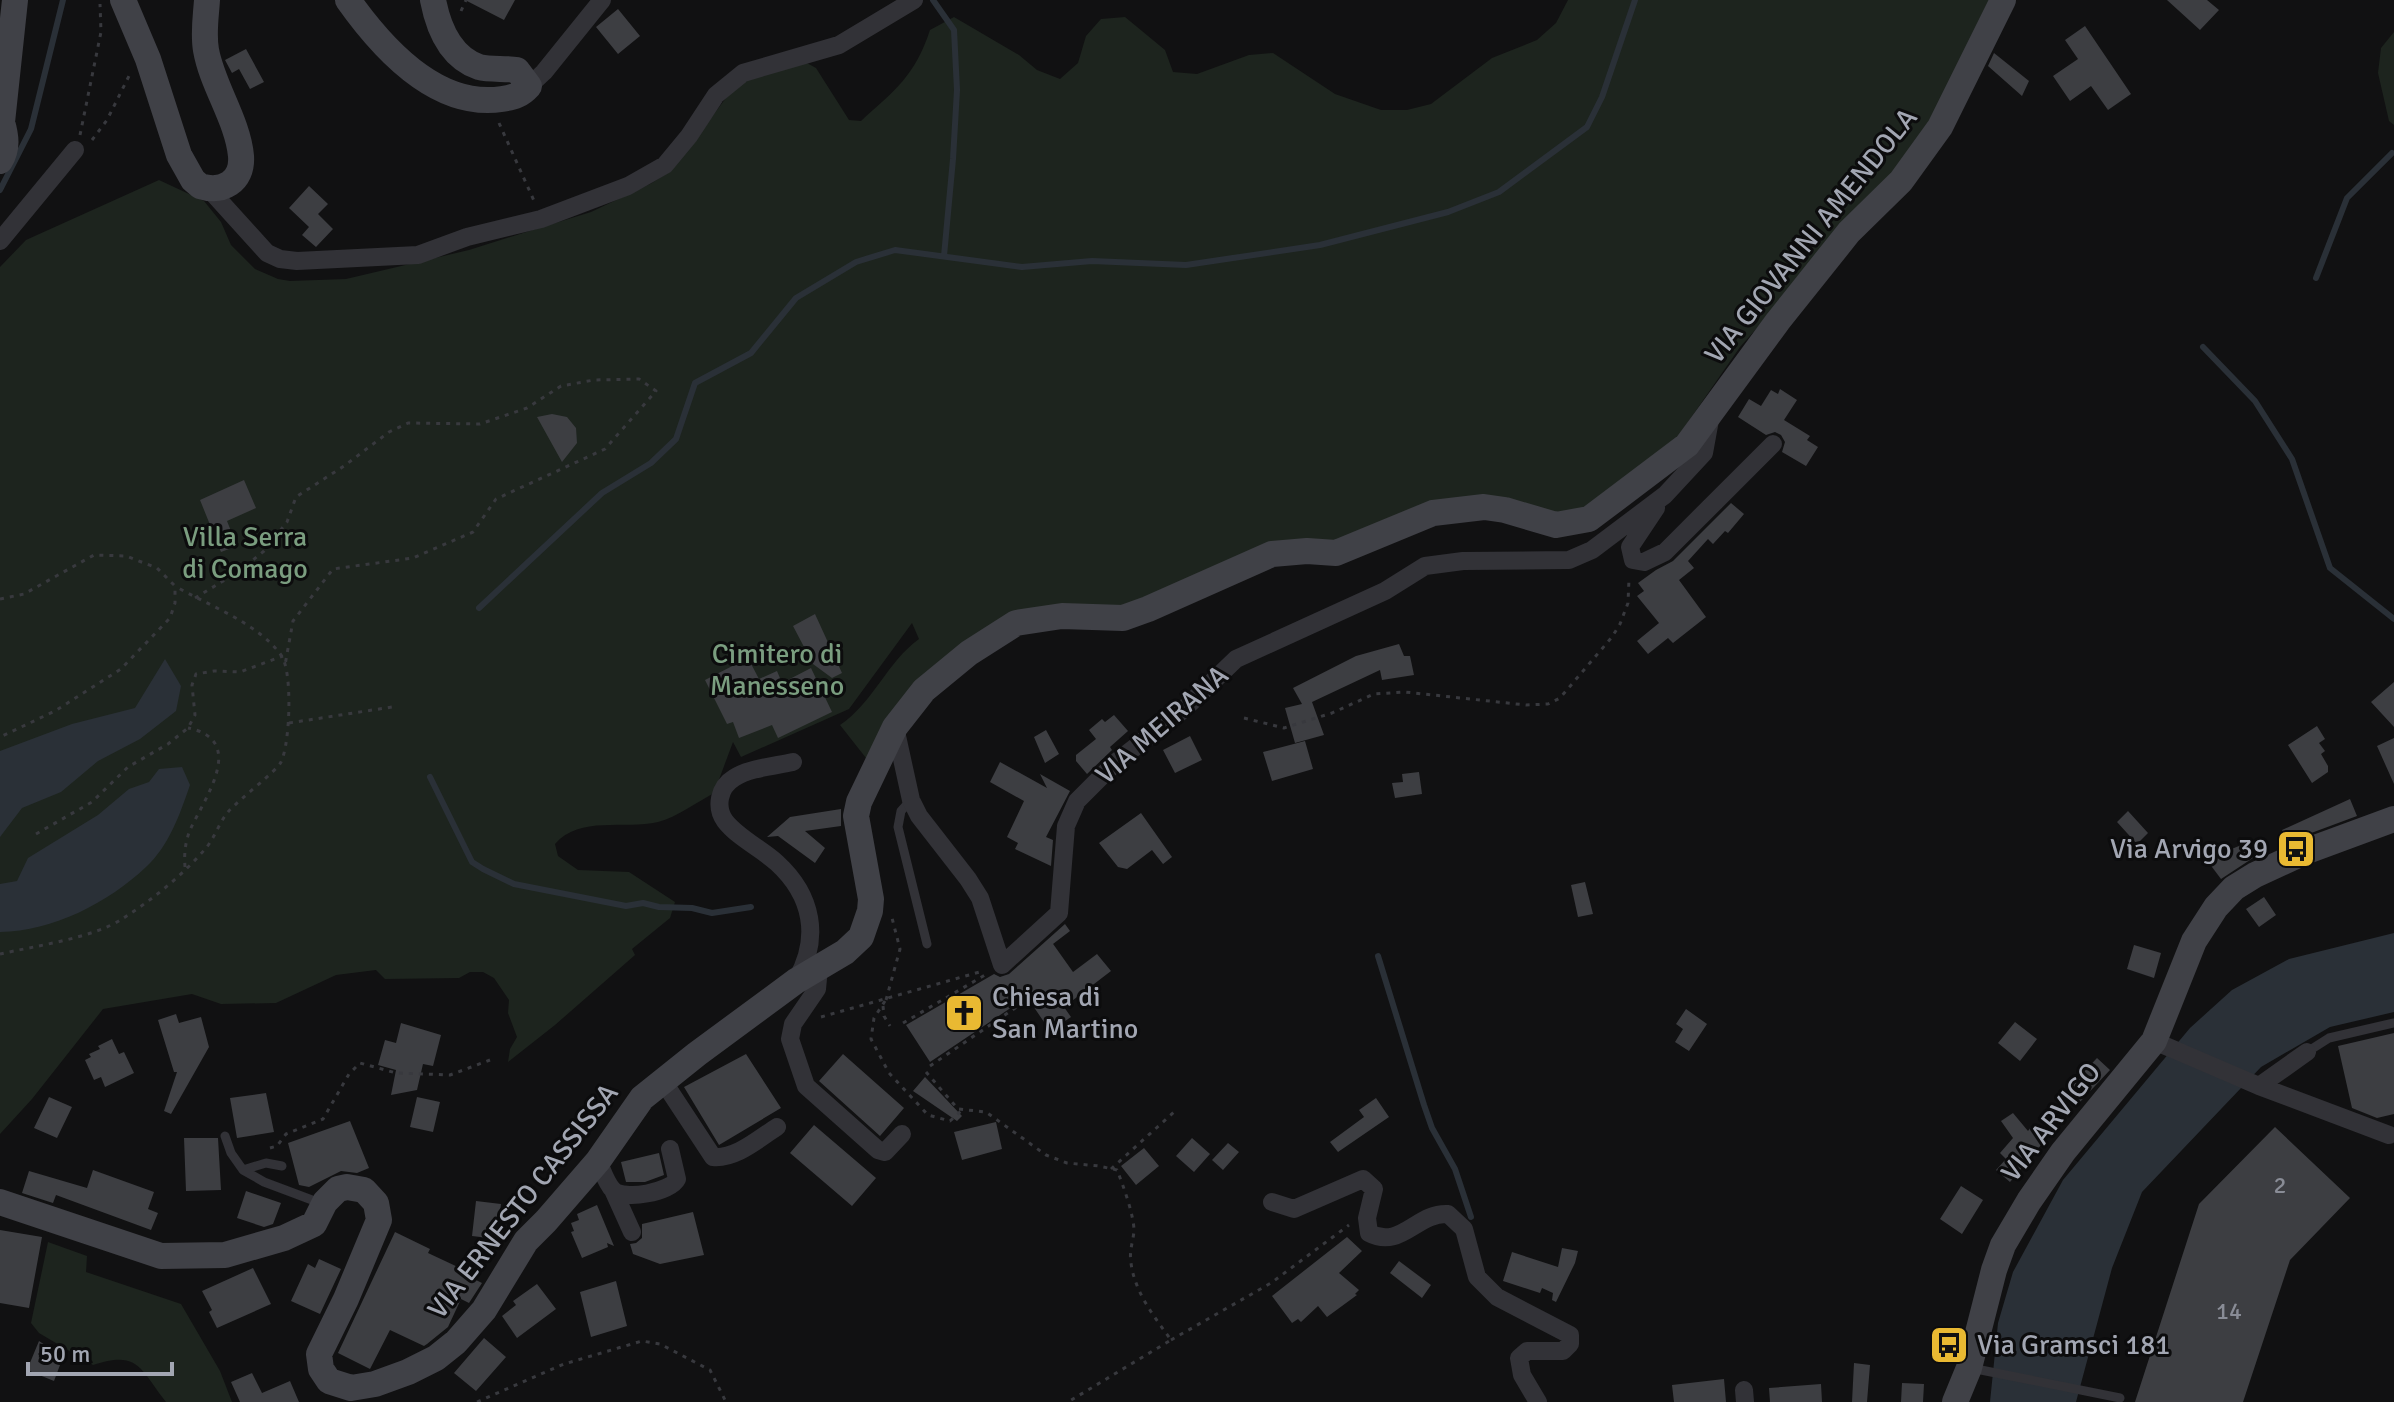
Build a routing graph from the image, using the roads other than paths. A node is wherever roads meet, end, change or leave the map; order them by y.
1 (15, 0) edge
2 (123, 0) edge
3 (207, 0) edge
4 (348, 0) edge
5 (433, 0) edge
6 (602, 0) edge
7 (914, 0) edge
8 (2003, 0) edge
9 (529, 86) junction
10 (1, 122) edge
11 (75, 150) road end
12 (0, 161) edge
13 (209, 189) junction
14 (0, 241) edge
15 (1711, 415) junction
16 (1773, 444) dead end
17 (1665, 495) junction
18 (895, 727) junction
19 (793, 762) dead end
20 (911, 800) junction
21 (2394, 819) edge
22 (927, 944) dead end
23 (819, 968) junction
24 (796, 981) junction
25 (2394, 1023) edge
26 (2158, 1044) junction
27 (2307, 1052) joint
28 (663, 1081) junction
29 (2259, 1086) junction
30 (777, 1127) dead end
31 (902, 1134) dead end
32 (2389, 1135) dead end
33 (225, 1136) dead end
34 (670, 1149) dead end
35 (598, 1161) junction
36 (282, 1166) dead end
37 (243, 1170) junction
38 (613, 1190) junction
39 (0, 1202) edge
40 (1272, 1202) dead end
41 (324, 1204) junction
42 (632, 1232) dead end
43 (1976, 1369) junction
44 (2120, 1398) dead end
45 (1538, 1402) edge
46 (1955, 1402) edge

1 - 10 street
2 - 13 street
3 - 13 street
4 - 9 street
5 - 9 street
6 - 9 street
7 - 13 street
8 - 15 street, VIA GIOVANNI AMENDOLA
10 - 12 street
11 - 14 street
15 - 17 street, VIA MEIRANA
15 - 18 street, VIA GIOVANNI AMENDOLA
16 - 17 street, VIA MEIRANA
17 - 20 street, VIA MEIRANA
18 - 20 street
18 - 23 street, VIA ERNESTO CASSISSA
19 - 24 street
20 - 22 lane
21 - 26 street, VIA ARVIGO
23 - 24 street, VIA ERNESTO CASSISSA
23 - 31 street
24 - 28 street, VIA ERNESTO CASSISSA
25 - 27 lane
26 - 29 street
26 - 43 street, VIA ARVIGO
27 - 29 street
28 - 30 street
28 - 35 street, VIA ERNESTO CASSISSA
29 - 32 street
33 - 37 lane
34 - 38 street
35 - 38 street
35 - 41 street, VIA ERNESTO CASSISSA
36 - 37 lane
37 - 41 lane
38 - 42 street
39 - 41 street, VIA ERNESTO CASSISSA
40 - 45 street
43 - 44 lane
43 - 46 street, VIA ARVIGO

